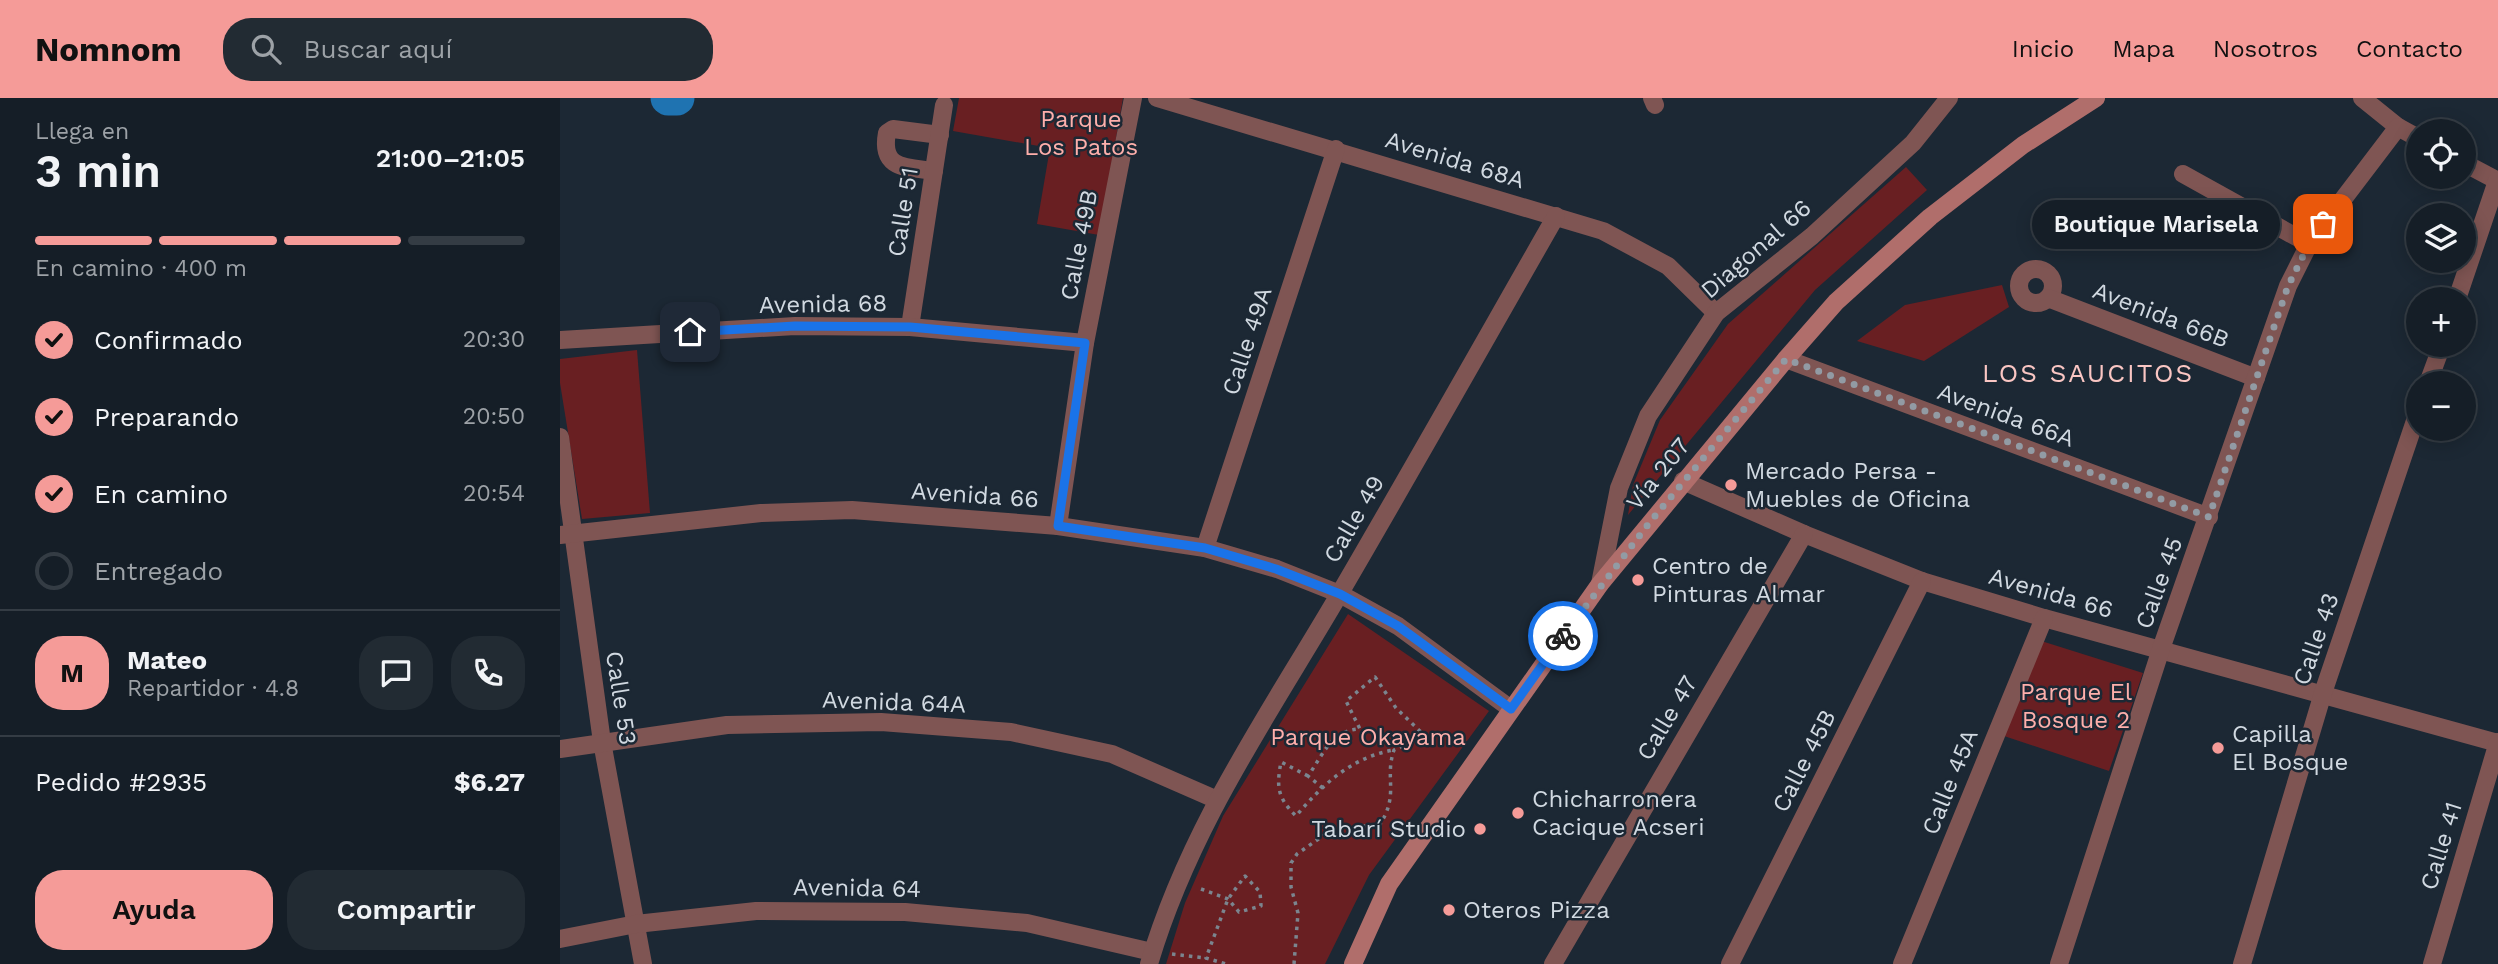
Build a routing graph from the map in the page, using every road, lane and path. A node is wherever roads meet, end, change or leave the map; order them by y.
1 (1133, 98) edge
2 (1157, 98) edge
3 (1949, 98) edge
4 (2096, 98) edge
5 (2362, 98) edge
6 (944, 104) dead end
7 (2398, 127) junction
8 (2406, 131) edge
9 (940, 135) junction
10 (1336, 149) junction
11 (2476, 169) edge
12 (934, 171) junction
13 (2183, 174) dead end
14 (2498, 181) edge
15 (1556, 216) junction
16 (2309, 244) junction
17 (2461, 287) edge
18 (2048, 298) dead end
19 (1716, 313) junction
20 (910, 327) junction
21 (560, 340) edge
22 (1085, 343) junction
23 (1786, 359) junction
24 (2256, 378) junction
25 (560, 437) edge
26 (2408, 441) edge
27 (1683, 481) junction
28 (2209, 517) junction
29 (1058, 526) junction
30 (566, 534) edge
31 (1804, 534) junction
32 (1205, 548) junction
33 (1922, 581) junction
34 (1600, 584) junction
35 (1340, 594) junction
36 (2044, 618) junction
37 (2161, 649) junction
38 (2323, 693) junction
39 (1511, 709) junction
40 (602, 742) junction
41 (2498, 743) edge
42 (560, 749) edge
43 (1394, 750) junction
44 (1308, 776) junction
45 (1324, 789) junction
46 (1216, 799) junction
47 (1201, 888) dead end
48 (1228, 900) junction
49 (636, 923) junction
50 (560, 939) edge
51 (1151, 958) edge
52 (1206, 958) junction
53 (643, 964) edge
54 (1226, 964) edge
55 (1294, 964) edge
56 (1353, 964) edge
57 (1553, 964) edge
58 (1730, 964) edge
59 (1902, 964) edge
60 (2059, 964) edge
61 (2242, 964) edge
62 (2432, 964) edge

1 - 22 street, Calle 49B
2 - 10 street, Avenida 68A
3 - 19 street, Diagonal 66
4 - 23 main road, Vía 207
5 - 7 street
6 - 9 street, Calle 51
7 - 8 street
7 - 16 street, Calle 45
9 - 12 street, Calle 51
9 - 12 street
10 - 15 street, Avenida 68A
10 - 32 street, Calle 49A
11 - 14 street
12 - 20 street, Calle 51
13 - 16 street
14 - 17 street
15 - 19 street, Avenida 68A
15 - 35 street, Calle 49
16 - 24 street, Calle 45
18 - 24 street, Avenida 66B
19 - 34 street, Diagonal 66
20 - 21 street, Avenida 68
20 - 22 street, Avenida 68
22 - 29 street, Calle 49B
23 - 27 main road, Vía 207
23 - 28 street, Avenida 66A
24 - 28 street, Calle 45
25 - 30 street, Calle 53
26 - 38 street, Calle 43
27 - 31 street, Avenida 66
27 - 34 main road, Vía 207
28 - 37 street, Calle 45
29 - 30 street, Avenida 66
29 - 32 street, Avenida 66
30 - 40 street, Calle 53
31 - 33 street, Avenida 66
31 - 57 street, Calle 47
32 - 35 street, Avenida 66
33 - 36 street, Avenida 66
33 - 58 street, Calle 45B
34 - 39 main road, Vía 207
35 - 39 street, Avenida 66
35 - 46 street, Calle 49
36 - 37 street, Avenida 66
36 - 59 street, Calle 45A
37 - 38 street, Avenida 66
37 - 60 street, Calle 45
38 - 41 street, Avenida 66
38 - 61 street, Calle 43
39 - 56 main road, Vía 207
40 - 42 street, Avenida 64A
40 - 46 street, Avenida 64A
40 - 49 street, Calle 53
41 - 62 street, Calle 41
43 - 44 path
43 - 45 path
43 - 55 path
44 - 45 path
44 - 45 path
46 - 51 street, Calle 49
47 - 48 path
48 - 48 path
48 - 52 path
49 - 50 street, Avenida 64
49 - 51 street, Avenida 64
49 - 53 street, Calle 53
51 - 52 path
52 - 54 path

